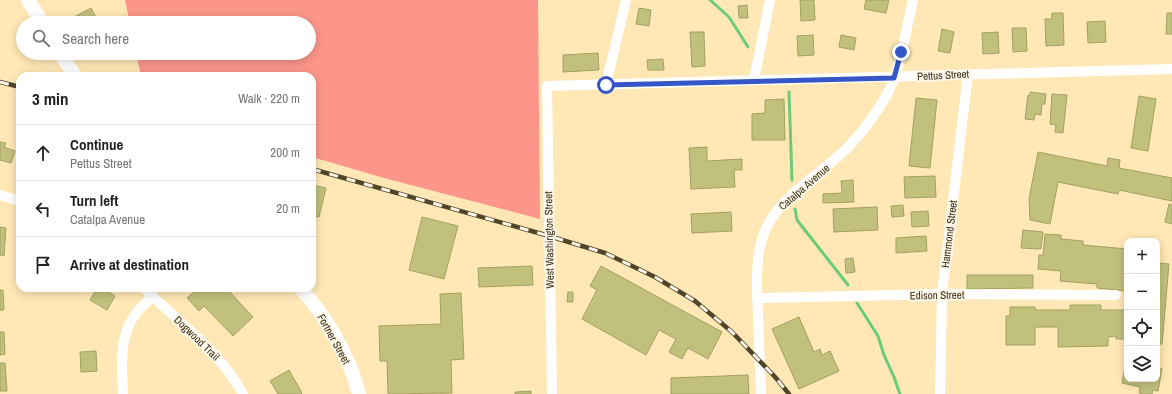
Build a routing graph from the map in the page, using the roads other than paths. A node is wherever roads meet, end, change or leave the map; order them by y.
1 (28, 0) edge
2 (626, 0) edge
3 (770, 0) edge
4 (913, 0) edge
5 (38, 16) edge
6 (64, 60) edge
7 (1172, 69) edge
8 (72, 72) edge
9 (968, 74) junction
10 (894, 78) junction
11 (754, 80) junction
12 (606, 85) junction
13 (547, 86) joint
14 (0, 195) edge
15 (16, 200) edge
16 (148, 292) edge
17 (303, 292) edge
18 (942, 294) junction
19 (1116, 295) dead end
20 (152, 297) junction
21 (758, 298) junction
22 (123, 394) edge
23 (243, 394) edge
24 (359, 394) edge
25 (552, 394) edge
26 (761, 394) edge
27 (940, 394) edge

1 - 5 street
2 - 12 street
3 - 11 street
4 - 10 street, Catalpa Avenue
6 - 8 street
7 - 9 street, Pettus Street
9 - 10 street, Pettus Street
9 - 18 street, Hammond Street
10 - 11 street, Pettus Street
10 - 21 street, Catalpa Avenue
11 - 12 street, Pettus Street
12 - 13 street, Pettus Street
13 - 25 street, West Washington Street
14 - 15 street
16 - 20 street, Dogwood Trail
17 - 24 street, Fortner Street
18 - 19 street, Edison Street
18 - 21 street, Edison Street
18 - 27 street, Hammond Street
20 - 22 street
20 - 23 street, Dogwood Trail
21 - 26 street, Catalpa Avenue

